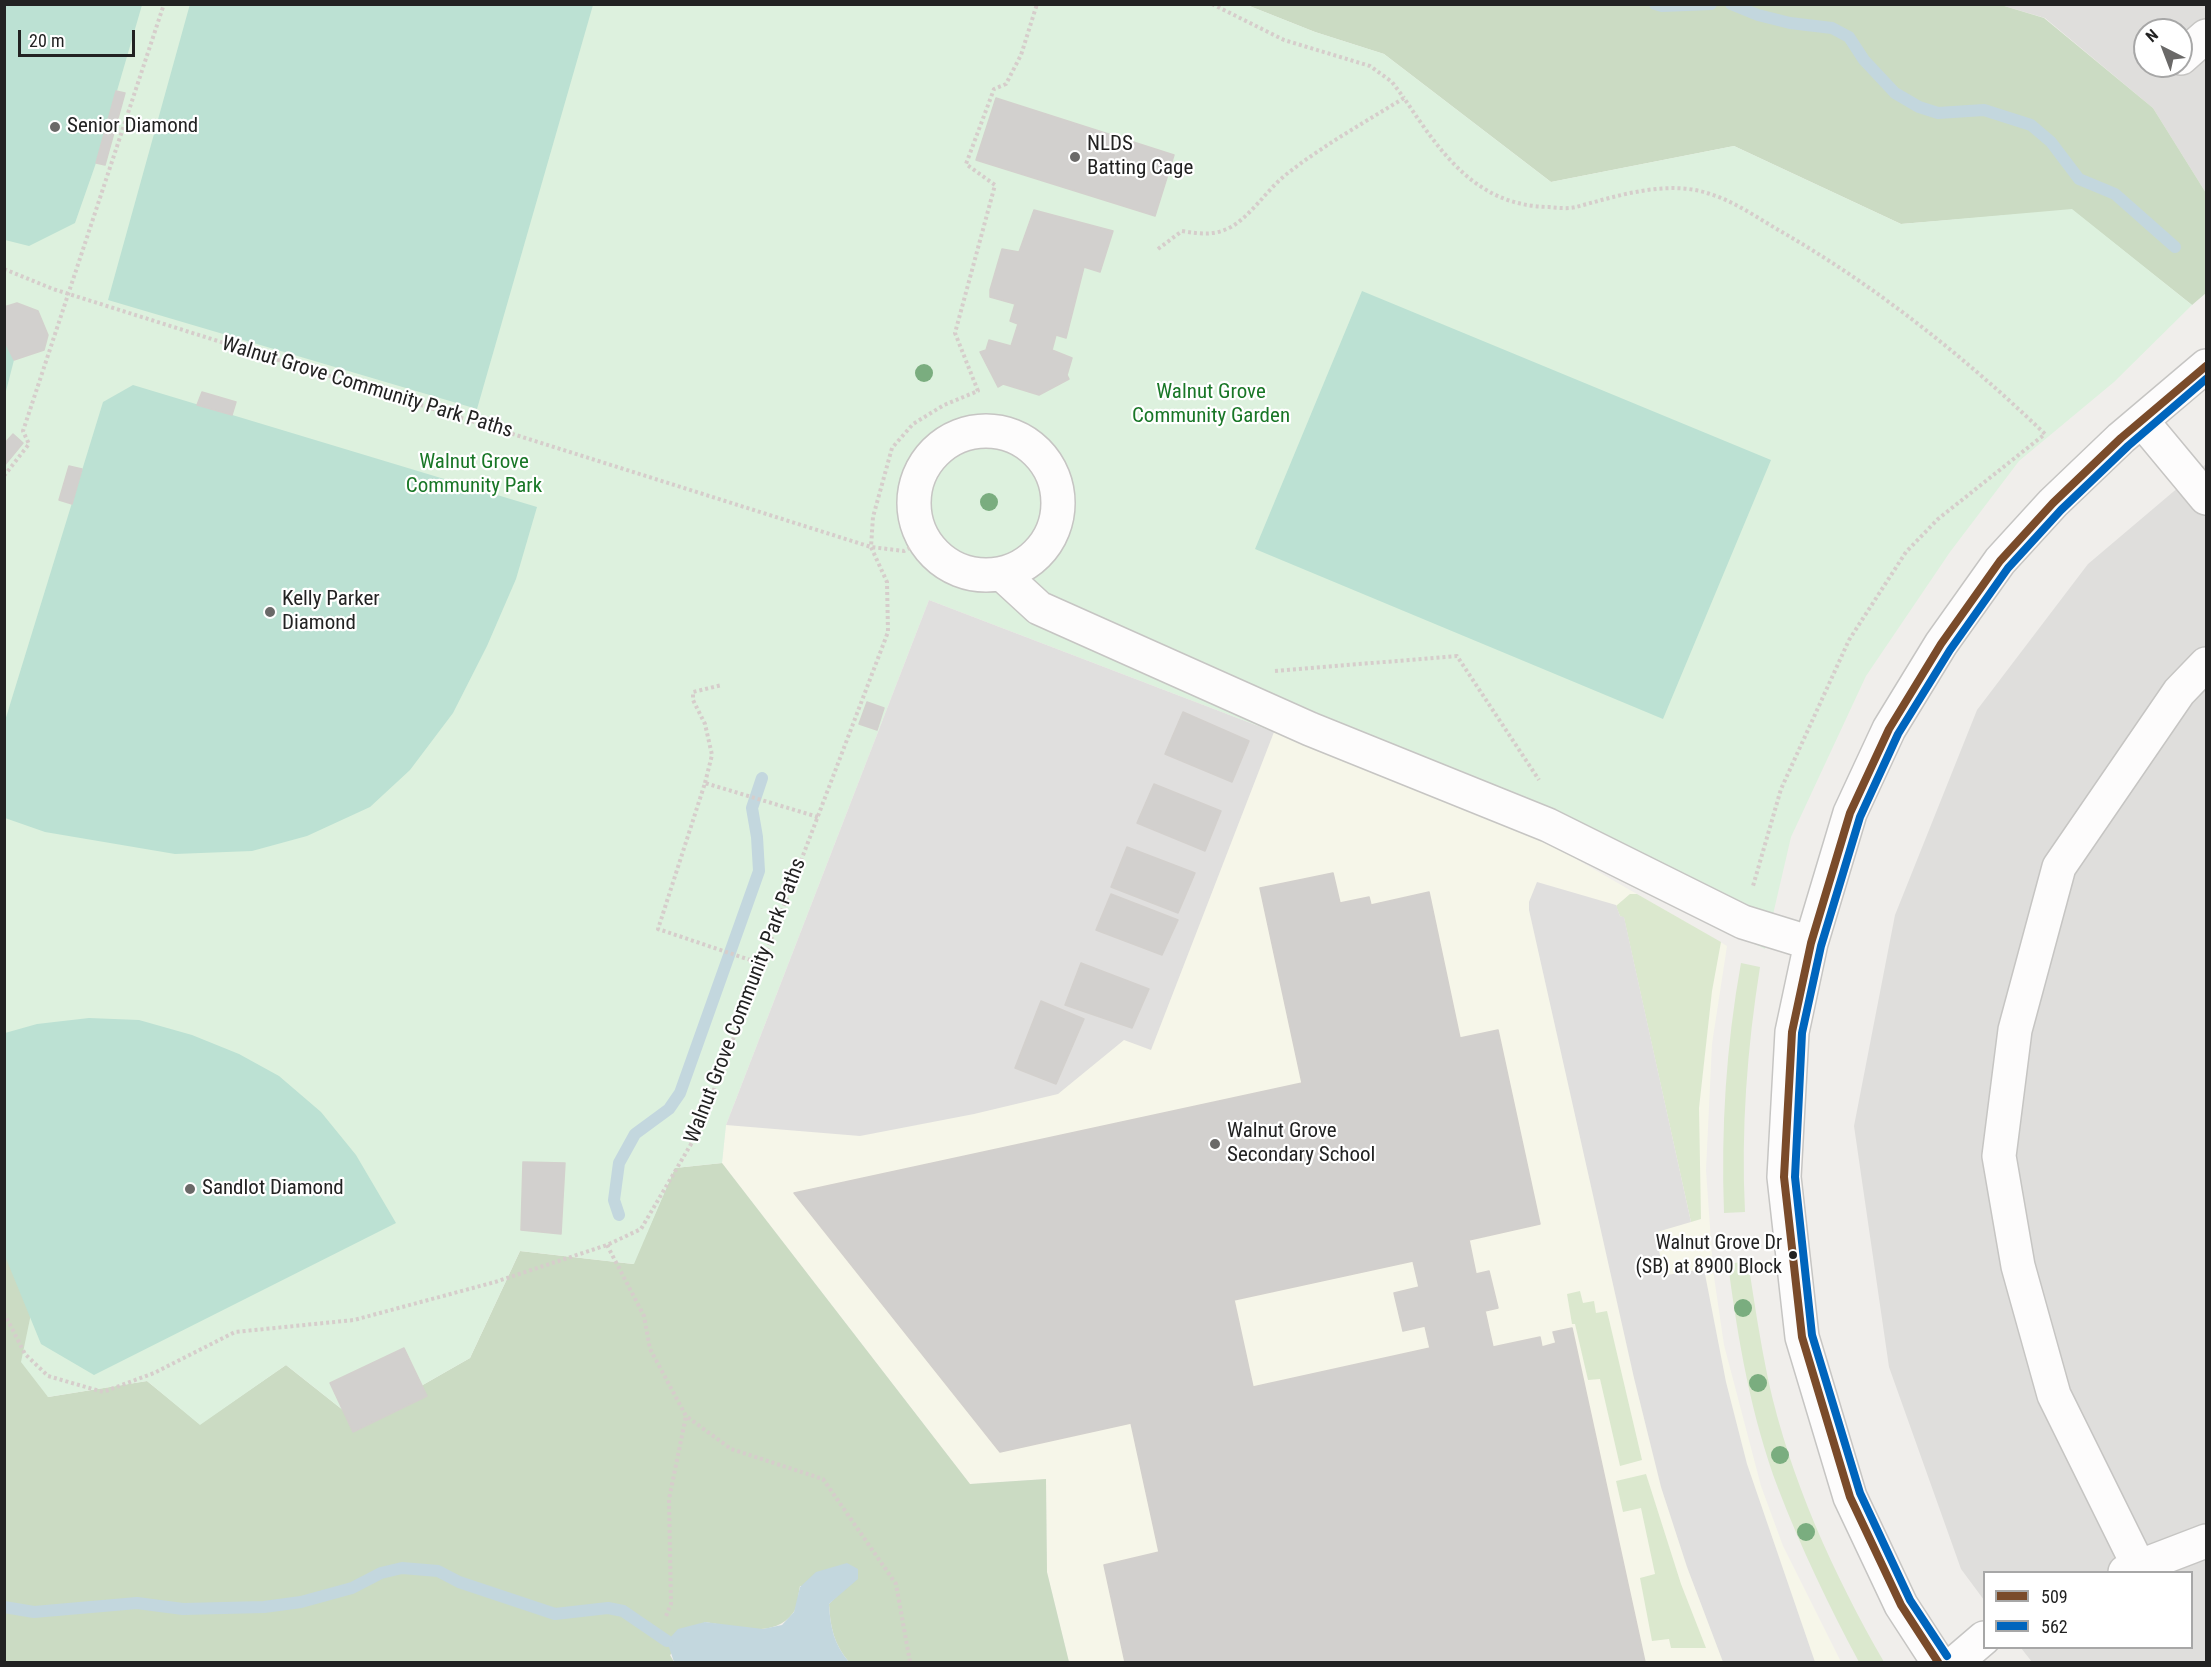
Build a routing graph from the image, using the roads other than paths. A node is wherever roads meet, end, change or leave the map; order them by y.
1 (2206, 36) edge
2 (2193, 47) edge
3 (2206, 366) edge
4 (2142, 421) junction
5 (2206, 498) edge
6 (1002, 574) junction
7 (2206, 664) edge
8 (1811, 943) junction
9 (2206, 1541) edge
10 (2132, 1570) edge
11 (1983, 1639) edge
12 (1938, 1662) edge
13 (1956, 1662) edge

1 - 2 street
3 - 4 street
4 - 5 street
4 - 8 street
6 - 6 street
6 - 8 street
7 - 10 street
8 - 12 street
9 - 10 street
11 - 13 street

